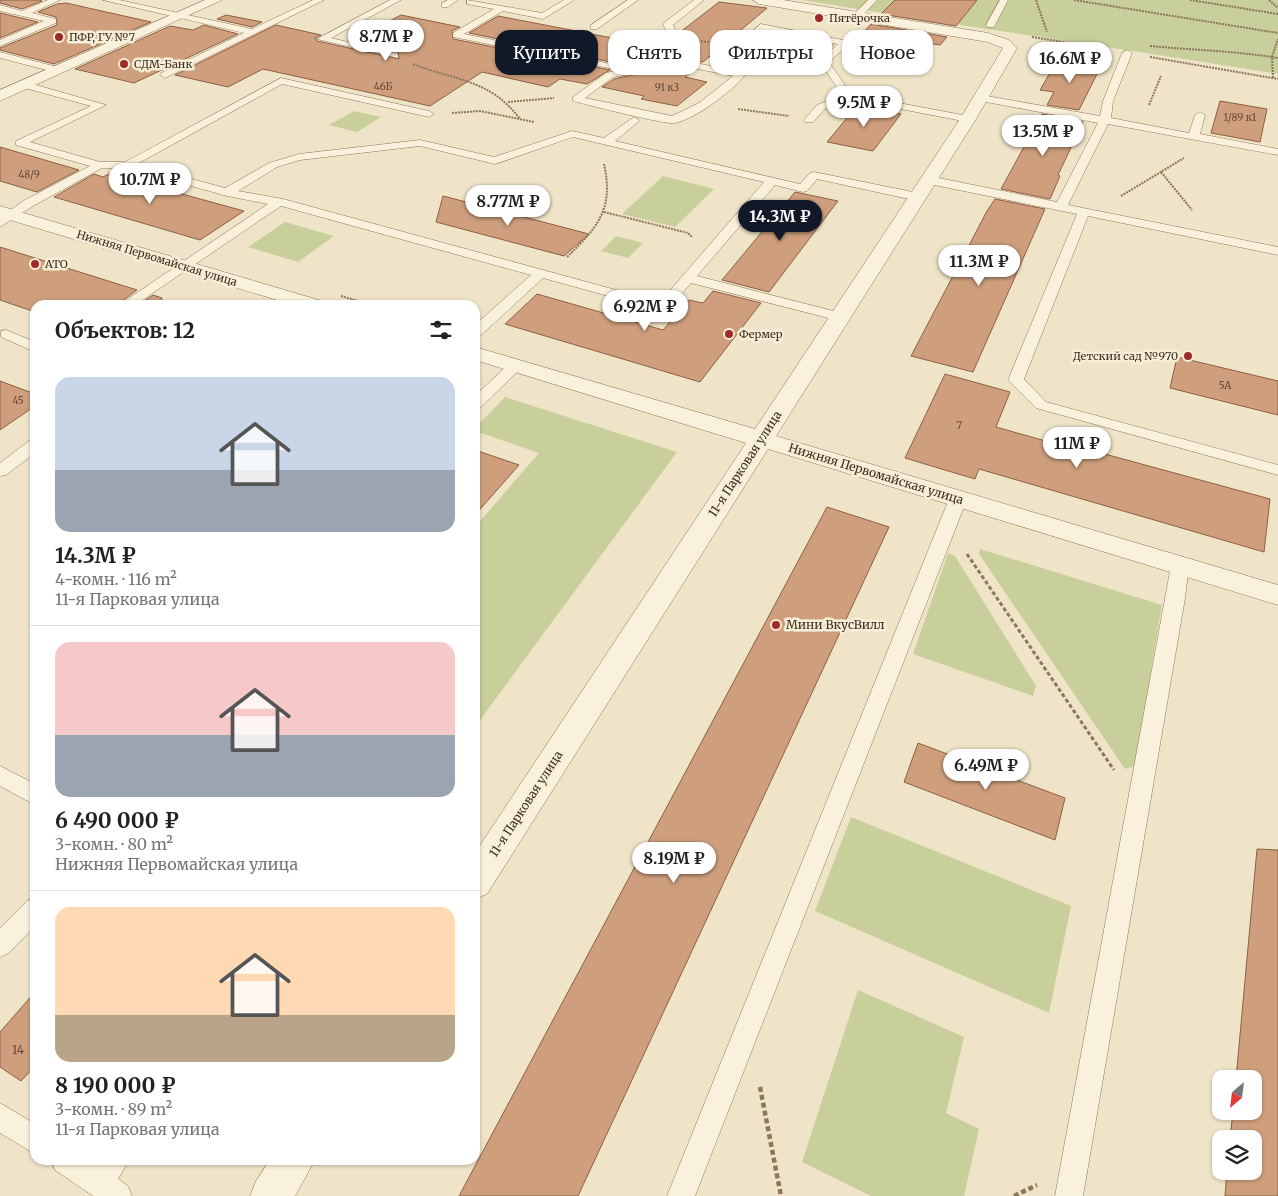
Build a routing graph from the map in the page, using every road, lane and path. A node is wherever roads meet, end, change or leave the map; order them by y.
1 (56, 0) edge
2 (107, 0) edge
3 (156, 0) edge
4 (216, 0) edge
5 (320, 0) edge
6 (397, 0) edge
7 (454, 0) edge
8 (570, 0) edge
9 (634, 0) edge
10 (700, 0) edge
11 (759, 0) edge
12 (873, 0) edge
13 (1004, 0) edge
14 (1036, 0) edge
15 (1074, 0) edge
16 (1190, 0) edge
17 (1269, 0) edge
18 (468, 1) edge
19 (445, 6) dead end
20 (138, 7) junction
21 (0, 8) edge
22 (502, 8) junction
23 (1278, 8) edge
24 (22, 14) junction
25 (1278, 14) edge
26 (179, 16) junction
27 (858, 16) junction
28 (991, 25) dead end
29 (594, 27) dead end
30 (671, 30) edge
31 (759, 30) edge
32 (772, 30) edge
33 (0, 31) edge
34 (252, 32) junction
35 (1047, 32) dead end
36 (1278, 33) edge
37 (10, 34) dead end
38 (1046, 39) dead end
39 (1278, 39) edge
40 (832, 41) edge
41 (0, 43) edge
42 (1127, 53) junction
43 (0, 55) edge
44 (832, 55) edge
45 (395, 56) joint
46 (1272, 57) junction
47 (1278, 58) edge
48 (608, 66) edge
49 (700, 67) edge
50 (58, 70) junction
51 (832, 73) edge
52 (165, 75) dead end
53 (610, 75) edge
54 (1162, 76) dead end
55 (1273, 78) junction
56 (1278, 78) edge
57 (25, 85) junction
58 (0, 96) edge
59 (848, 96) junction
60 (981, 98) junction
61 (577, 99) junction
62 (507, 102) junction
63 (101, 104) junction
64 (703, 105) junction
65 (116, 108) dead end
66 (429, 114) joint
67 (1200, 115) dead end
68 (520, 119) junction
69 (968, 119) junction
70 (634, 120) dead end
71 (809, 120) joint
72 (1105, 120) junction
73 (538, 123) dead end
74 (1139, 126) junction
75 (1194, 136) junction
76 (1215, 140) junction
77 (610, 143) junction
78 (1278, 152) edge
79 (100, 165) junction
80 (126, 166) junction
81 (929, 180) junction
82 (772, 181) junction
83 (227, 192) junction
84 (918, 197) junction
85 (279, 202) junction
86 (1061, 207) junction
87 (604, 212) junction
88 (1088, 213) junction
89 (4, 217) edge
90 (712, 251) junction
91 (1278, 251) edge
92 (186, 266) junction
93 (543, 274) junction
94 (689, 278) junction
95 (134, 300) edge
96 (295, 300) edge
97 (840, 317) junction
98 (480, 328) edge
99 (2, 333) edge
100 (30, 346) edge
101 (480, 355) edge
102 (515, 366) junction
103 (480, 401) edge
104 (761, 440) junction
105 (30, 449) edge
106 (1278, 470) edge
107 (0, 471) edge
108 (958, 499) junction
109 (947, 525) junction
110 (1180, 566) junction
111 (1278, 595) edge
112 (0, 775) edge
113 (30, 792) edge
114 (1138, 805) junction
115 (480, 875) edge
116 (30, 914) edge
117 (0, 945) edge
118 (759, 1084) dead end
119 (0, 1117) edge
120 (30, 1137) edge
121 (72, 1165) edge
122 (115, 1165) edge
123 (291, 1165) edge
124 (108, 1189) edge
125 (270, 1196) edge
126 (681, 1196) edge
127 (781, 1196) edge
128 (1069, 1196) edge

1 - 24 lane
2 - 20 lane
3 - 20 lane
4 - 26 street
5 - 34 lane
6 - 45 lane
7 - 19 lane
8 - 22 lane
9 - 29 lane
10 - 30 lane
11 - 27 street
12 - 27 lane
13 - 28 lane
14 - 35 path
15 - 36 path
16 - 25 path
17 - 23 path
18 - 22 lane
20 - 26 lane
21 - 24 lane
22 - 48 lane
24 - 41 lane
26 - 34 lane
26 - 50 street
27 - 60 street, 11-я Парковая улица
31 - 32 lane
33 - 37 lane
34 - 52 lane
38 - 42 path
39 - 46 path
40 - 44 lane
42 - 46 path
42 - 55 path
42 - 72 lane
43 - 50 lane
45 - 62 path
46 - 47 path
46 - 55 path
49 - 64 lane
50 - 57 street
51 - 59 lane
53 - 61 lane
54 - 74 path
55 - 56 path
57 - 58 street
57 - 63 lane
59 - 69 lane
59 - 71 lane
60 - 69 street, 11-я Парковая улица
60 - 72 lane
61 - 62 path
61 - 64 lane
62 - 68 path
63 - 65 lane
63 - 79 lane
64 - 71 path
66 - 68 path
66 - 80 lane
67 - 75 lane
68 - 73 path
69 - 81 street, 11-я Парковая улица
70 - 77 lane
72 - 74 lane
72 - 86 lane
74 - 75 lane
75 - 76 lane
76 - 78 lane
76 - 88 path
77 - 82 lane
77 - 83 lane
77 - 87 path
79 - 80 lane
79 - 89 lane
80 - 83 lane
81 - 84 street, 11-я Парковая улица
81 - 86 lane
82 - 84 lane
82 - 90 lane
83 - 85 lane
84 - 97 street, 11-я Парковая улица
85 - 92 lane
85 - 93 lane
86 - 88 lane
87 - 90 path
87 - 93 path
88 - 91 lane
88 - 106 lane
89 - 92 street, Нижняя Первомайская улица
90 - 94 lane
92 - 95 lane
92 - 96 street, Нижняя Первомайская улица
93 - 94 lane
93 - 98 lane
94 - 97 lane
97 - 104 street, 11-я Парковая улица
99 - 100 lane
101 - 102 street, Нижняя Первомайская улица
102 - 103 lane
102 - 104 street, Нижняя Первомайская улица
104 - 108 street, Нижняя Первомайская улица
104 - 115 street, 11-я Парковая улица
105 - 107 lane
108 - 109 lane
108 - 110 street, Нижняя Первомайская улица
109 - 114 path
109 - 126 lane
110 - 111 street, Нижняя Первомайская улица
110 - 114 lane
112 - 113 lane
114 - 128 lane
116 - 117 lane
118 - 127 path
119 - 120 lane
121 - 124 lane
122 - 124 lane
123 - 125 street

